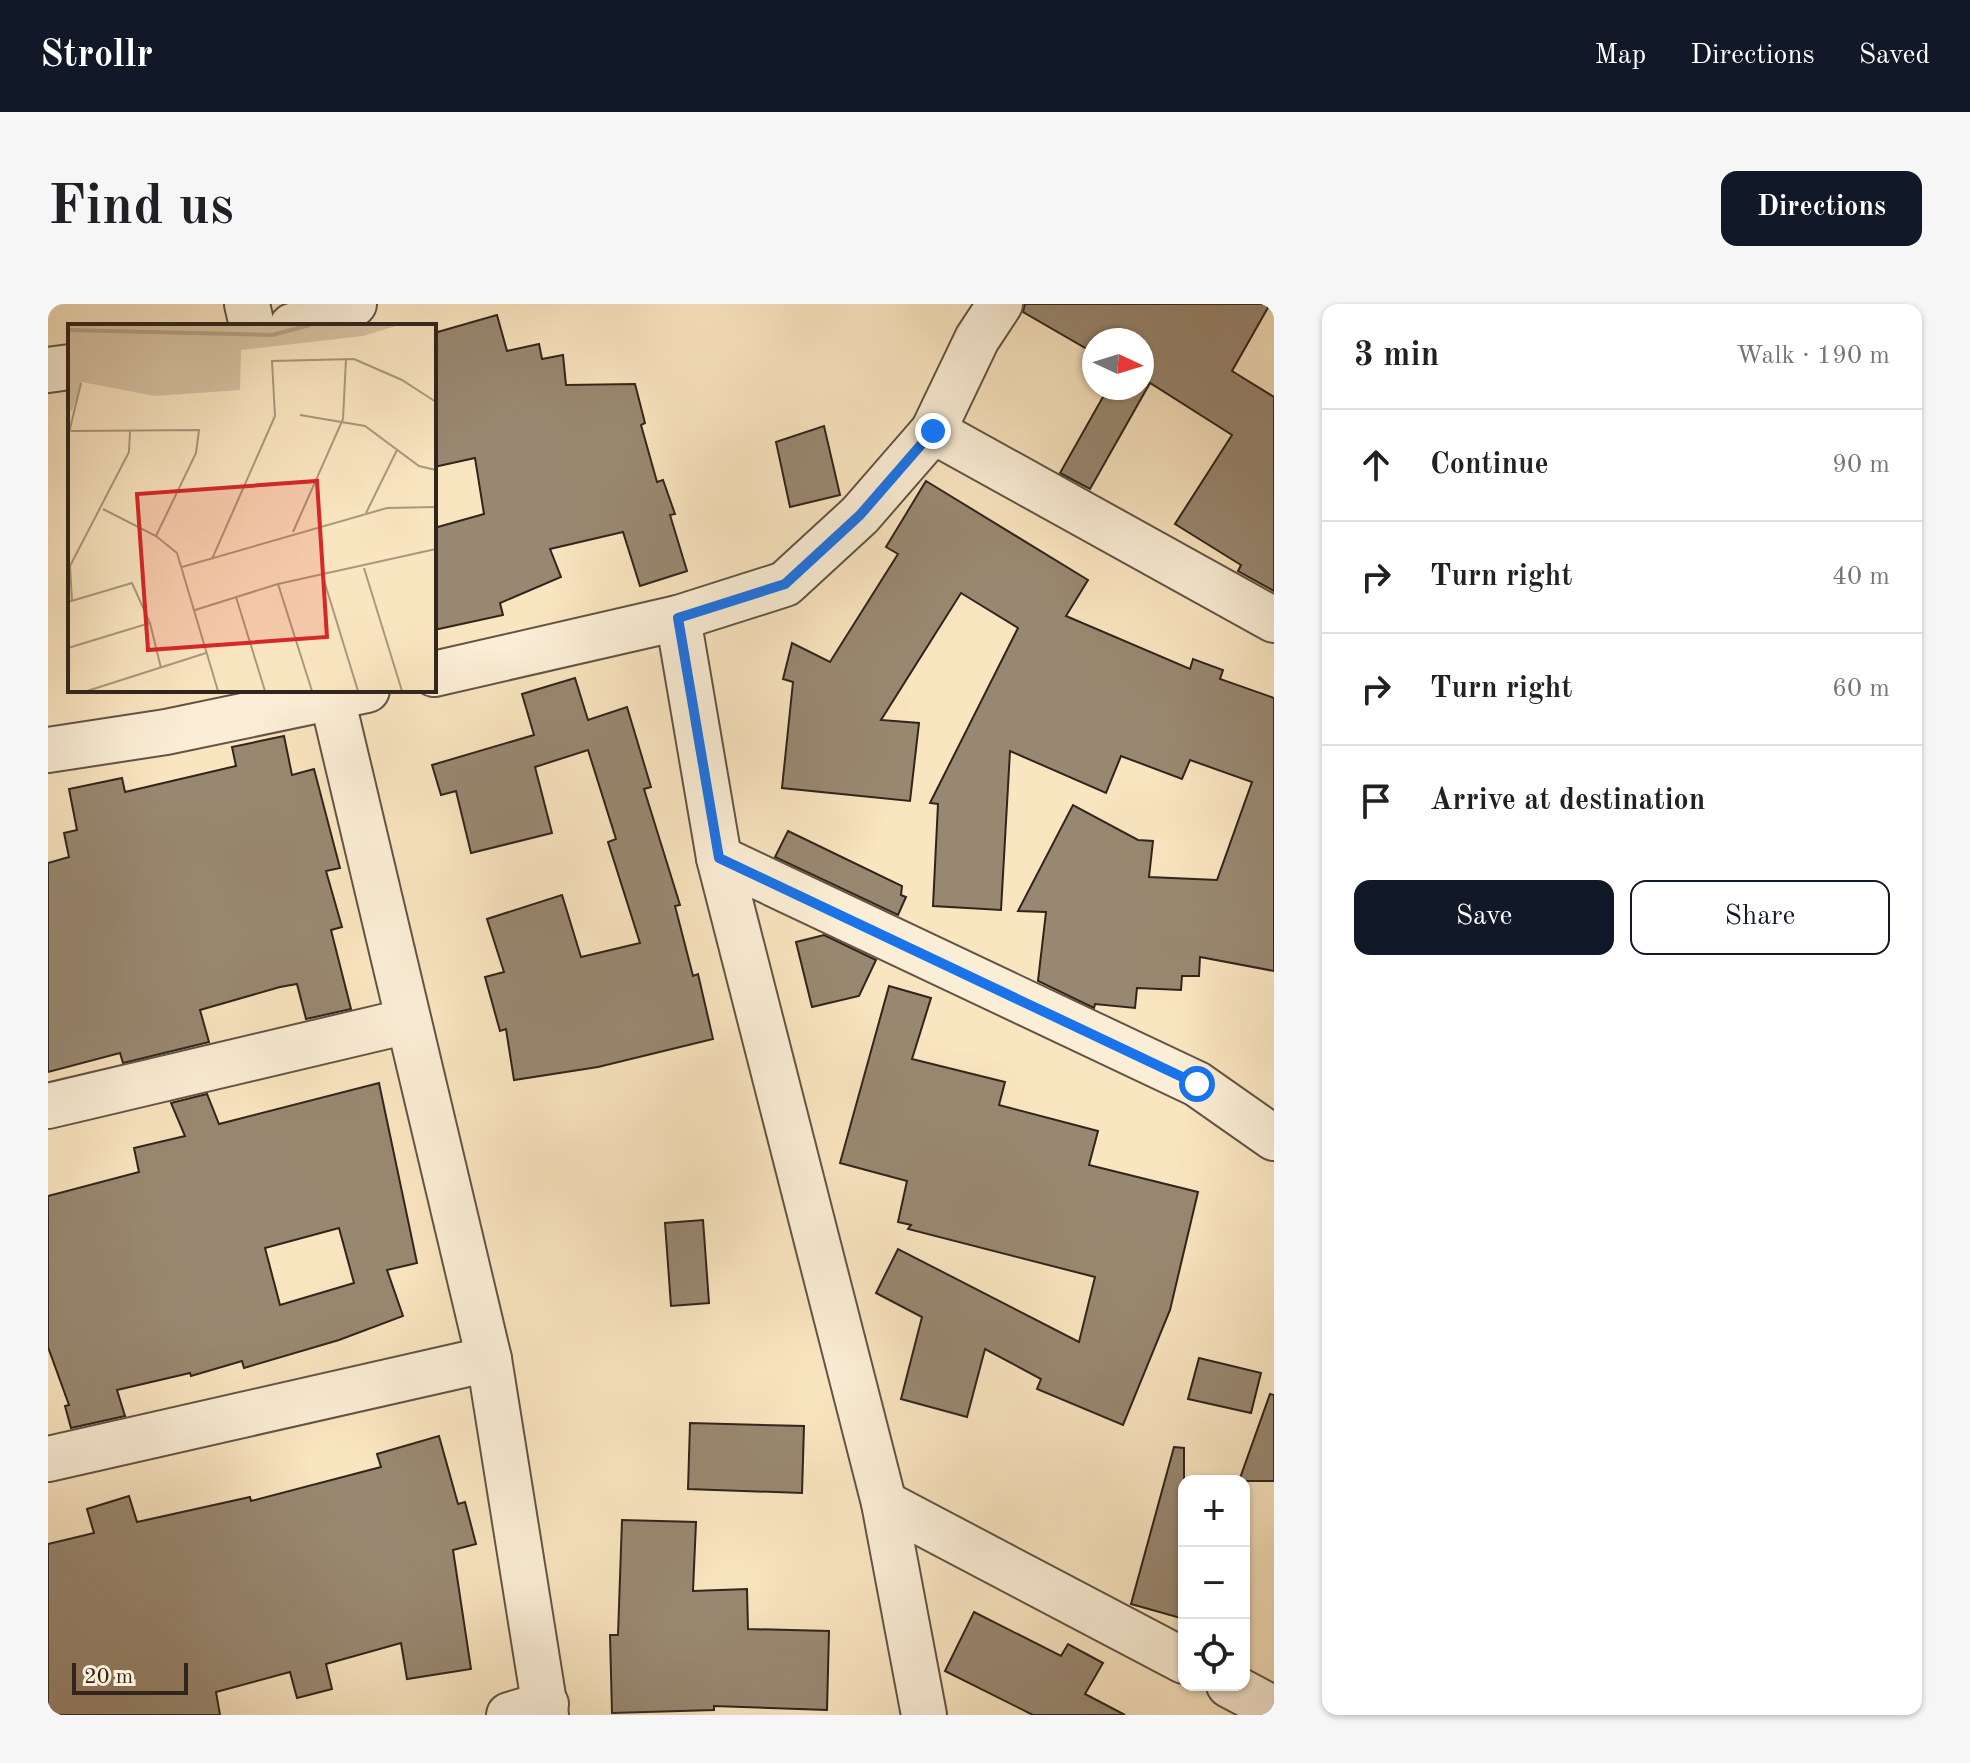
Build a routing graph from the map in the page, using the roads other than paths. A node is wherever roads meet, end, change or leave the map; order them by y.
1 (247, 304) edge
2 (354, 304) edge
3 (1000, 304) edge
4 (252, 324) edge
5 (298, 324) edge
6 (68, 367) edge
7 (48, 370) edge
8 (933, 431) junction
9 (678, 618) junction
10 (1274, 620) edge
11 (436, 674) edge
12 (350, 694) edge
13 (48, 750) edge
14 (719, 858) junction
15 (408, 1021) junction
16 (48, 1106) edge
17 (1274, 1138) edge
18 (489, 1359) junction
19 (48, 1459) edge
20 (884, 1503) junction
21 (1178, 1658) edge
22 (1240, 1691) edge
23 (1274, 1709) edge
24 (534, 1711) edge
25 (924, 1715) edge

1 - 4 street
2 - 5 street
3 - 8 street
6 - 7 street
8 - 9 street
8 - 10 street
9 - 11 street
9 - 14 street
12 - 13 street
12 - 15 street
14 - 17 street
14 - 20 street
15 - 16 street
15 - 18 street
18 - 19 street
18 - 24 street
20 - 21 street
20 - 25 street
22 - 23 street

